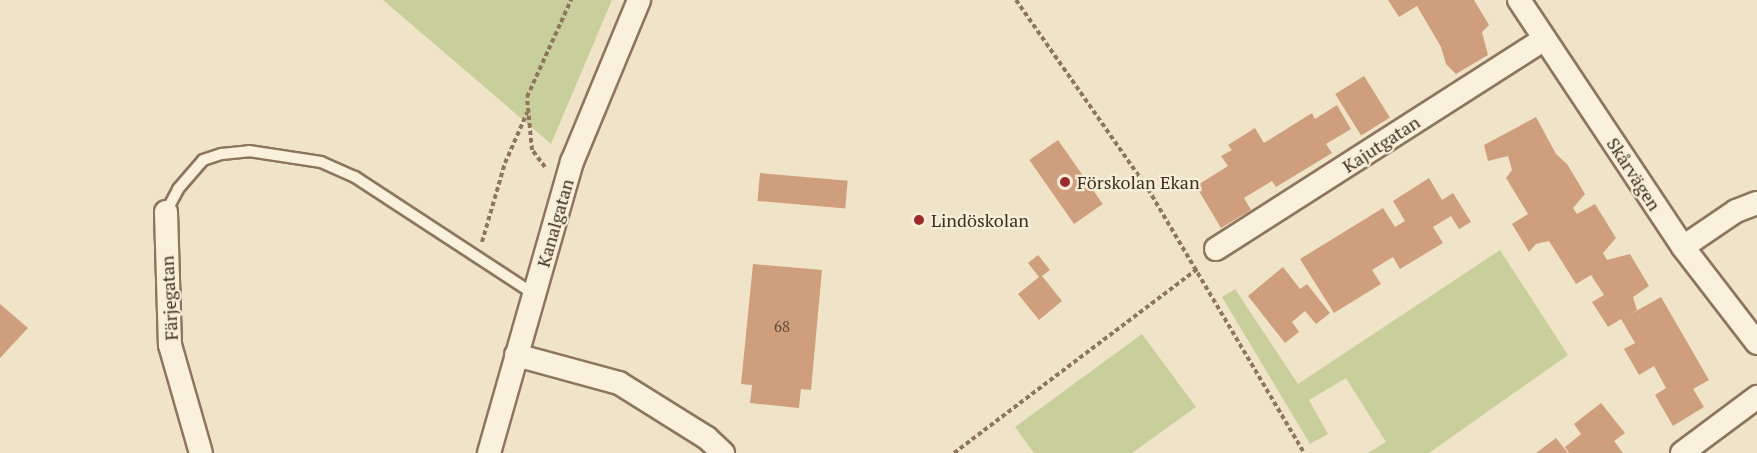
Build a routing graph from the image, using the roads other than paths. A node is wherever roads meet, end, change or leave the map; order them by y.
1 (639, 0) edge
2 (1519, 0) edge
3 (1545, 39) junction
4 (1757, 203) edge
5 (166, 212) joint
6 (1683, 247) junction
7 (1216, 249) dead end
8 (535, 294) junction
9 (1757, 343) edge
10 (516, 355) junction
11 (1757, 397) edge
12 (201, 453) edge
13 (489, 453) edge
14 (723, 453) edge
15 (1682, 453) edge

1 - 8 street, Kanalgatan
2 - 3 street, Skårvägen
3 - 6 street, Skårvägen
3 - 7 street, Kajutgatan
4 - 6 street
5 - 8 lane
5 - 12 street, Färjegatan
6 - 9 street, Skårvägen
8 - 10 street, Kanalgatan
10 - 13 street, Kanalgatan
10 - 14 street
11 - 15 street

